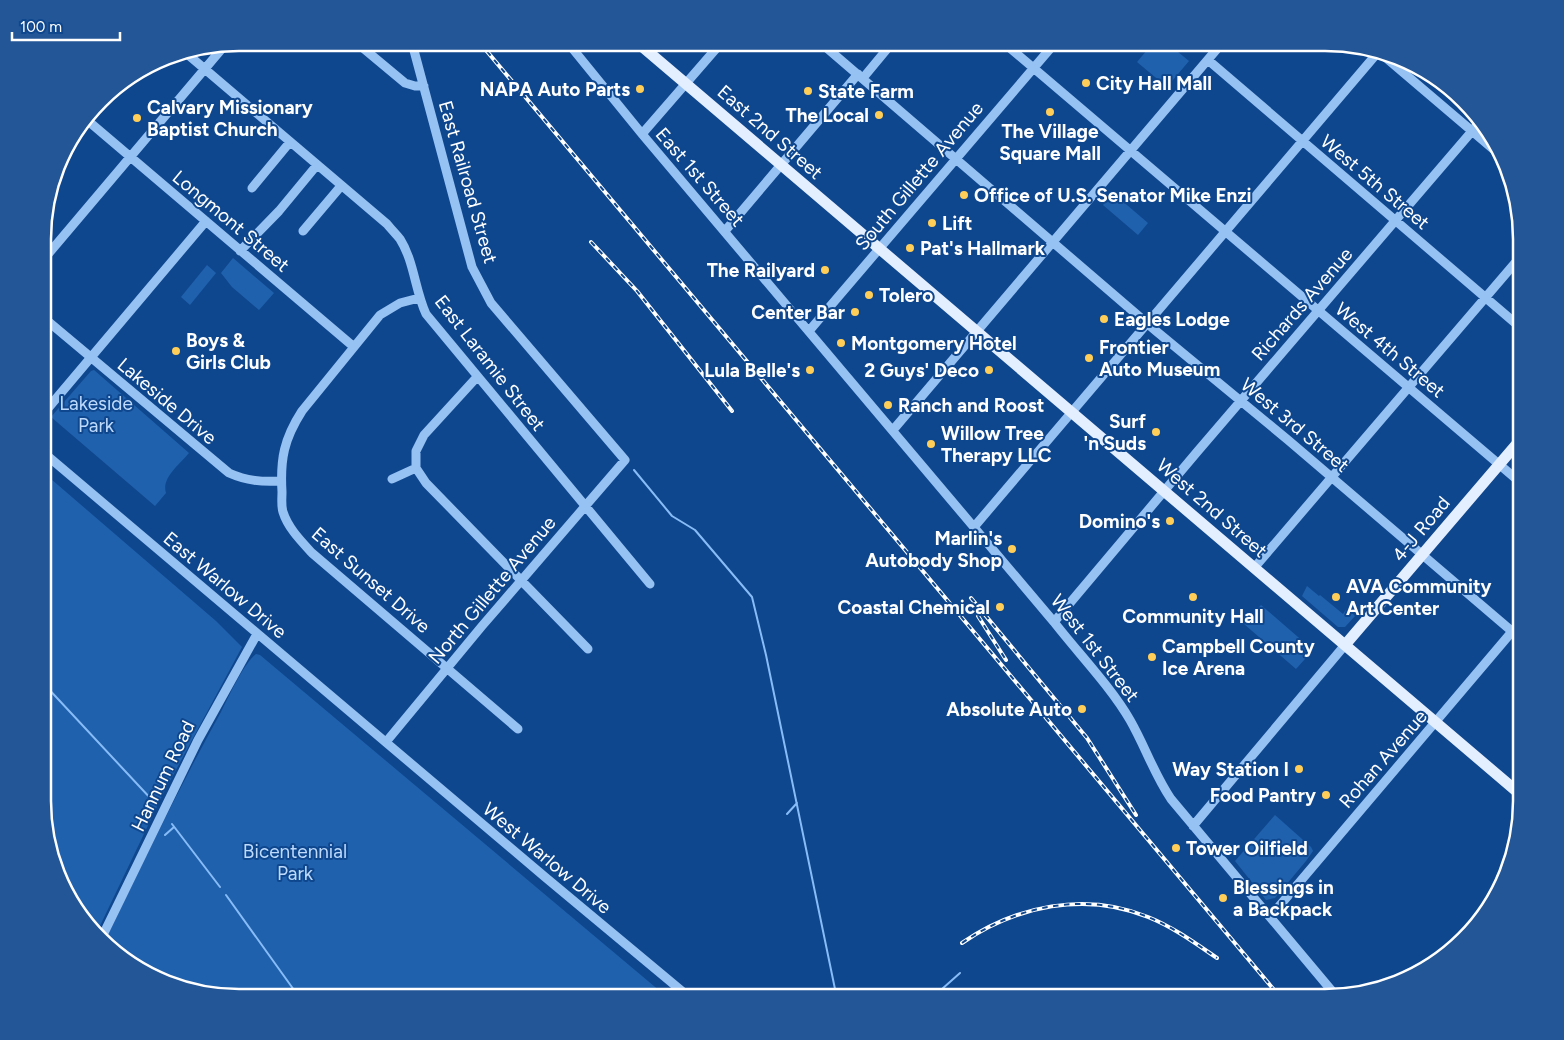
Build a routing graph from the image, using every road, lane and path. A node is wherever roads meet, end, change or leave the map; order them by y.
1 (368, 51) edge
2 (414, 51) edge
3 (575, 51) edge
4 (649, 51) edge
5 (713, 51) edge
6 (831, 51) edge
7 (884, 51) edge
8 (1014, 51) edge
9 (1047, 51) edge
10 (1215, 51) edge
11 (219, 53) edge
12 (191, 58) edge
13 (1373, 58) edge
14 (1208, 60) junction
15 (1396, 65) edge
16 (1033, 68) junction
17 (205, 70) junction
18 (860, 76) junction
19 (686, 83) junction
20 (424, 86) junction
21 (91, 124) edge
22 (1475, 127) edge
23 (1472, 131) junction
24 (642, 134) junction
25 (1302, 141) junction
26 (290, 142) junction
27 (1487, 144) edge
28 (1131, 151) junction
29 (130, 157) junction
30 (956, 158) junction
31 (317, 165) junction
32 (781, 165) junction
33 (341, 186) junction
34 (252, 188) dead end
35 (206, 221) junction
36 (1396, 221) junction
37 (303, 231) dead end
38 (725, 231) junction
39 (1225, 231) junction
40 (1054, 243) junction
41 (879, 248) junction
42 (51, 251) edge
43 (240, 251) junction
44 (1513, 265) edge
45 (1486, 297) junction
46 (419, 298) junction
47 (1318, 310) junction
48 (1513, 321) edge
49 (1147, 323) junction
50 (51, 324) edge
51 (809, 331) junction
52 (977, 331) junction
53 (354, 347) junction
54 (91, 358) junction
55 (477, 377) junction
56 (1409, 388) junction
57 (1241, 400) junction
58 (51, 405) edge
59 (1072, 412) junction
60 (893, 430) junction
61 (1513, 448) edge
62 (51, 459) edge
63 (625, 460) joint
64 (1499, 464) junction
65 (416, 468) junction
66 (1513, 476) edge
67 (1332, 478) junction
68 (392, 479) dead end
69 (281, 481) junction
70 (1165, 490) junction
71 (585, 506) junction
72 (974, 527) junction
73 (1422, 555) junction
74 (1254, 568) junction
75 (520, 581) junction
76 (650, 584) dead end
77 (1054, 622) junction
78 (1512, 632) joint
79 (258, 634) junction
80 (1345, 645) junction
81 (588, 649) dead end
82 (447, 669) junction
83 (1436, 723) junction
84 (518, 729) dead end
85 (386, 742) junction
86 (1513, 788) edge
87 (1193, 826) junction
88 (1270, 917) junction
89 (104, 932) edge
90 (679, 989) edge
91 (1330, 989) edge

1 - 20 street
2 - 20 street, East Railroad Street
3 - 24 street, East 1st Street
4 - 19 main road, East 2nd Street
5 - 19 street
6 - 18 street, West 3rd Street
7 - 18 street
8 - 16 street, West 4th Street
9 - 16 street, South Gillette Avenue
10 - 14 street
11 - 17 street
12 - 17 street, East Laramie Street
13 - 25 street
14 - 25 street, West 5th Street
14 - 28 street
15 - 23 street
16 - 28 street, West 4th Street
16 - 30 street, South Gillette Avenue
17 - 26 street, East Laramie Street
17 - 29 street
18 - 30 street, West 3rd Street
18 - 32 street
19 - 24 street
19 - 32 main road, East 2nd Street
20 - 63 street, East Railroad Street
21 - 29 street, Longmont Street
22 - 23 street, Richards Avenue
23 - 27 street
23 - 36 street, Richards Avenue
24 - 38 street, East 1st Street
25 - 36 street, West 5th Street
25 - 39 street
26 - 31 street, East Laramie Street
26 - 34 street
28 - 39 street, West 4th Street
28 - 40 street
29 - 35 street, Longmont Street
29 - 42 street
30 - 40 street, West 3rd Street
30 - 41 street, South Gillette Avenue
31 - 33 street, East Laramie Street
31 - 43 street
32 - 38 street
32 - 41 main road, East 2nd Street
33 - 37 street
33 - 46 street, East Laramie Street
35 - 43 street, Longmont Street
35 - 54 street
36 - 45 street, West 5th Street
36 - 47 street, Richards Avenue
38 - 51 street, East 1st Street
39 - 47 street, West 4th Street
39 - 49 street
40 - 49 street, West 3rd Street
40 - 52 street
41 - 51 street, South Gillette Avenue
41 - 52 main road, West 2nd Street
43 - 53 street, Longmont Street
44 - 45 street
45 - 48 street, West 5th Street
45 - 56 street
46 - 53 street, East Sunset Drive
46 - 55 street, East Laramie Street
47 - 56 street, West 4th Street
47 - 57 street, Richards Avenue
49 - 57 street, West 3rd Street
49 - 59 street
50 - 54 street, Lakeside Drive
51 - 60 street, West 1st Street
52 - 59 main road, West 2nd Street
52 - 60 street
53 - 69 street, East Sunset Drive
54 - 58 street
54 - 69 street, Lakeside Drive
55 - 65 street
55 - 71 street, East Laramie Street
56 - 64 street, West 4th Street
56 - 67 street
57 - 67 street, West 3rd Street
57 - 70 street, Richards Avenue
59 - 70 main road, West 2nd Street
59 - 72 street
60 - 72 street, West 1st Street
61 - 64 main road, 4-J Road
62 - 79 street, East Warlow Drive
63 - 71 street, North Gillette Avenue
64 - 66 street, West 4th Street
64 - 73 main road, 4-J Road
65 - 68 street
65 - 75 street
67 - 73 street, West 3rd Street
67 - 74 street
69 - 82 street, East Sunset Drive
70 - 74 main road, West 2nd Street
70 - 77 street, Richards Avenue
71 - 75 street, North Gillette Avenue
71 - 76 street, East Laramie Street
72 - 77 street, West 1st Street
73 - 78 street, West 3rd Street
73 - 80 main road, 4-J Road
74 - 80 main road, West 2nd Street
75 - 81 street
75 - 82 street, North Gillette Avenue
77 - 87 street, West 1st Street
78 - 83 street, Rohan Avenue
79 - 85 street, East Warlow Drive
79 - 89 street, Hannum Road
80 - 83 main road, West 2nd Street
80 - 87 street, 4-J Road
82 - 84 street, East Sunset Drive
82 - 85 street, North Gillette Avenue
83 - 86 main road, West 2nd Street
83 - 88 street, Rohan Avenue
85 - 90 street, West Warlow Drive
87 - 88 street, West 1st Street
88 - 91 street, West 1st Street

